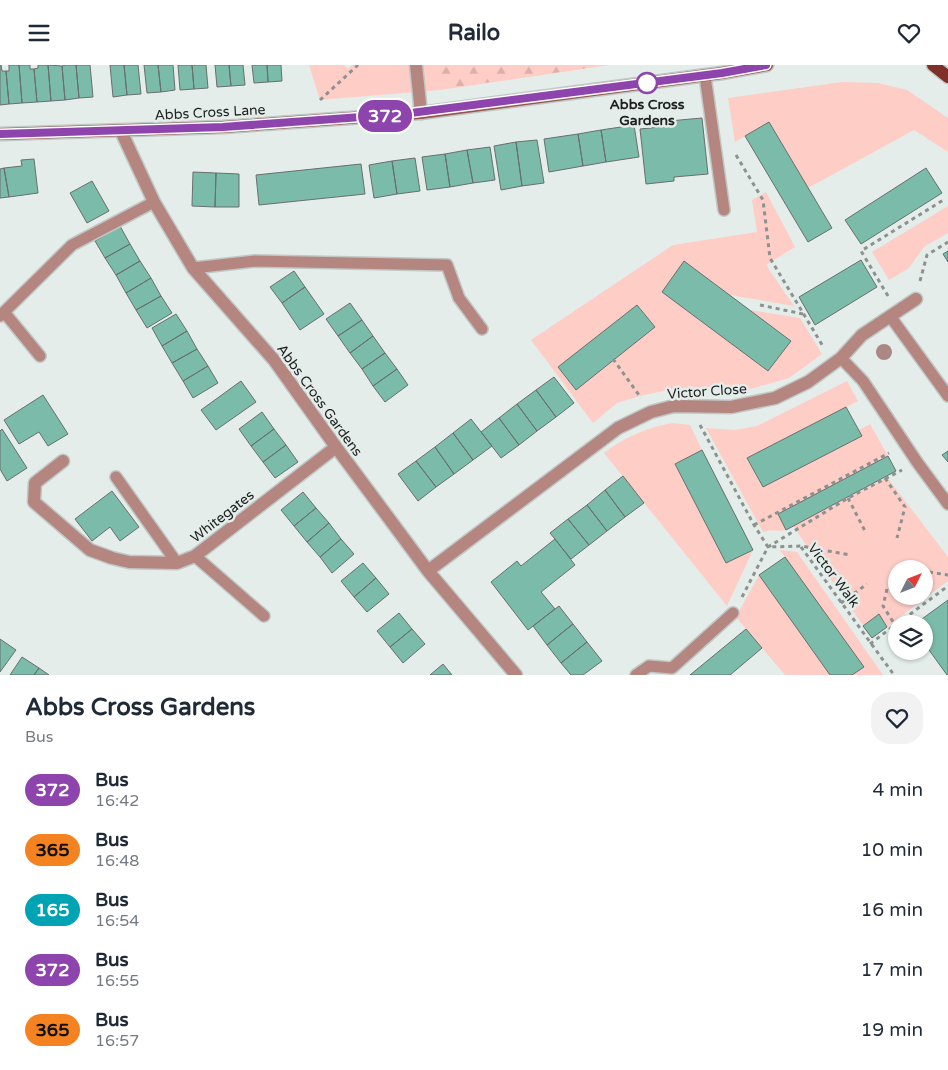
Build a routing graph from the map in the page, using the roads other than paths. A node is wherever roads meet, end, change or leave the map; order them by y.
1 (416, 65) edge
2 (767, 65) edge
3 (933, 65) edge
4 (705, 76) junction
5 (948, 77) edge
6 (421, 113) junction
7 (121, 131) junction
8 (0, 134) edge
9 (154, 202) junction
10 (724, 210) dead end
11 (193, 268) junction
12 (916, 299) road end
13 (894, 313) junction
14 (2, 314) edge
15 (482, 329) dead end
16 (40, 356) dead end
17 (837, 361) junction
18 (948, 396) edge
19 (336, 447) junction
20 (63, 461) dead end
21 (116, 477) dead end
22 (948, 504) edge
23 (195, 556) junction
24 (177, 563) junction
25 (428, 571) junction
26 (733, 613) road end
27 (264, 616) dead end
28 (516, 675) edge
29 (636, 675) edge

1 - 6 street
2 - 4 street, Abbs Cross Lane
3 - 5 main road
4 - 6 street, Abbs Cross Lane
4 - 10 lane
6 - 7 street, Abbs Cross Lane
7 - 8 street, Abbs Cross Lane
7 - 9 street, Abbs Cross Gardens
9 - 11 street, Abbs Cross Gardens
9 - 14 lane
11 - 15 lane
11 - 19 street, Abbs Cross Gardens
12 - 13 street, Victor Close
13 - 17 street, Victor Close
13 - 18 lane
14 - 16 lane
17 - 22 lane
17 - 25 street, Victor Close
19 - 23 street, Whitegates
19 - 25 street, Abbs Cross Gardens
20 - 24 street, Whitegates
21 - 24 lane
23 - 24 street, Whitegates
23 - 27 lane
25 - 28 street, Abbs Cross Gardens
26 - 29 lane

